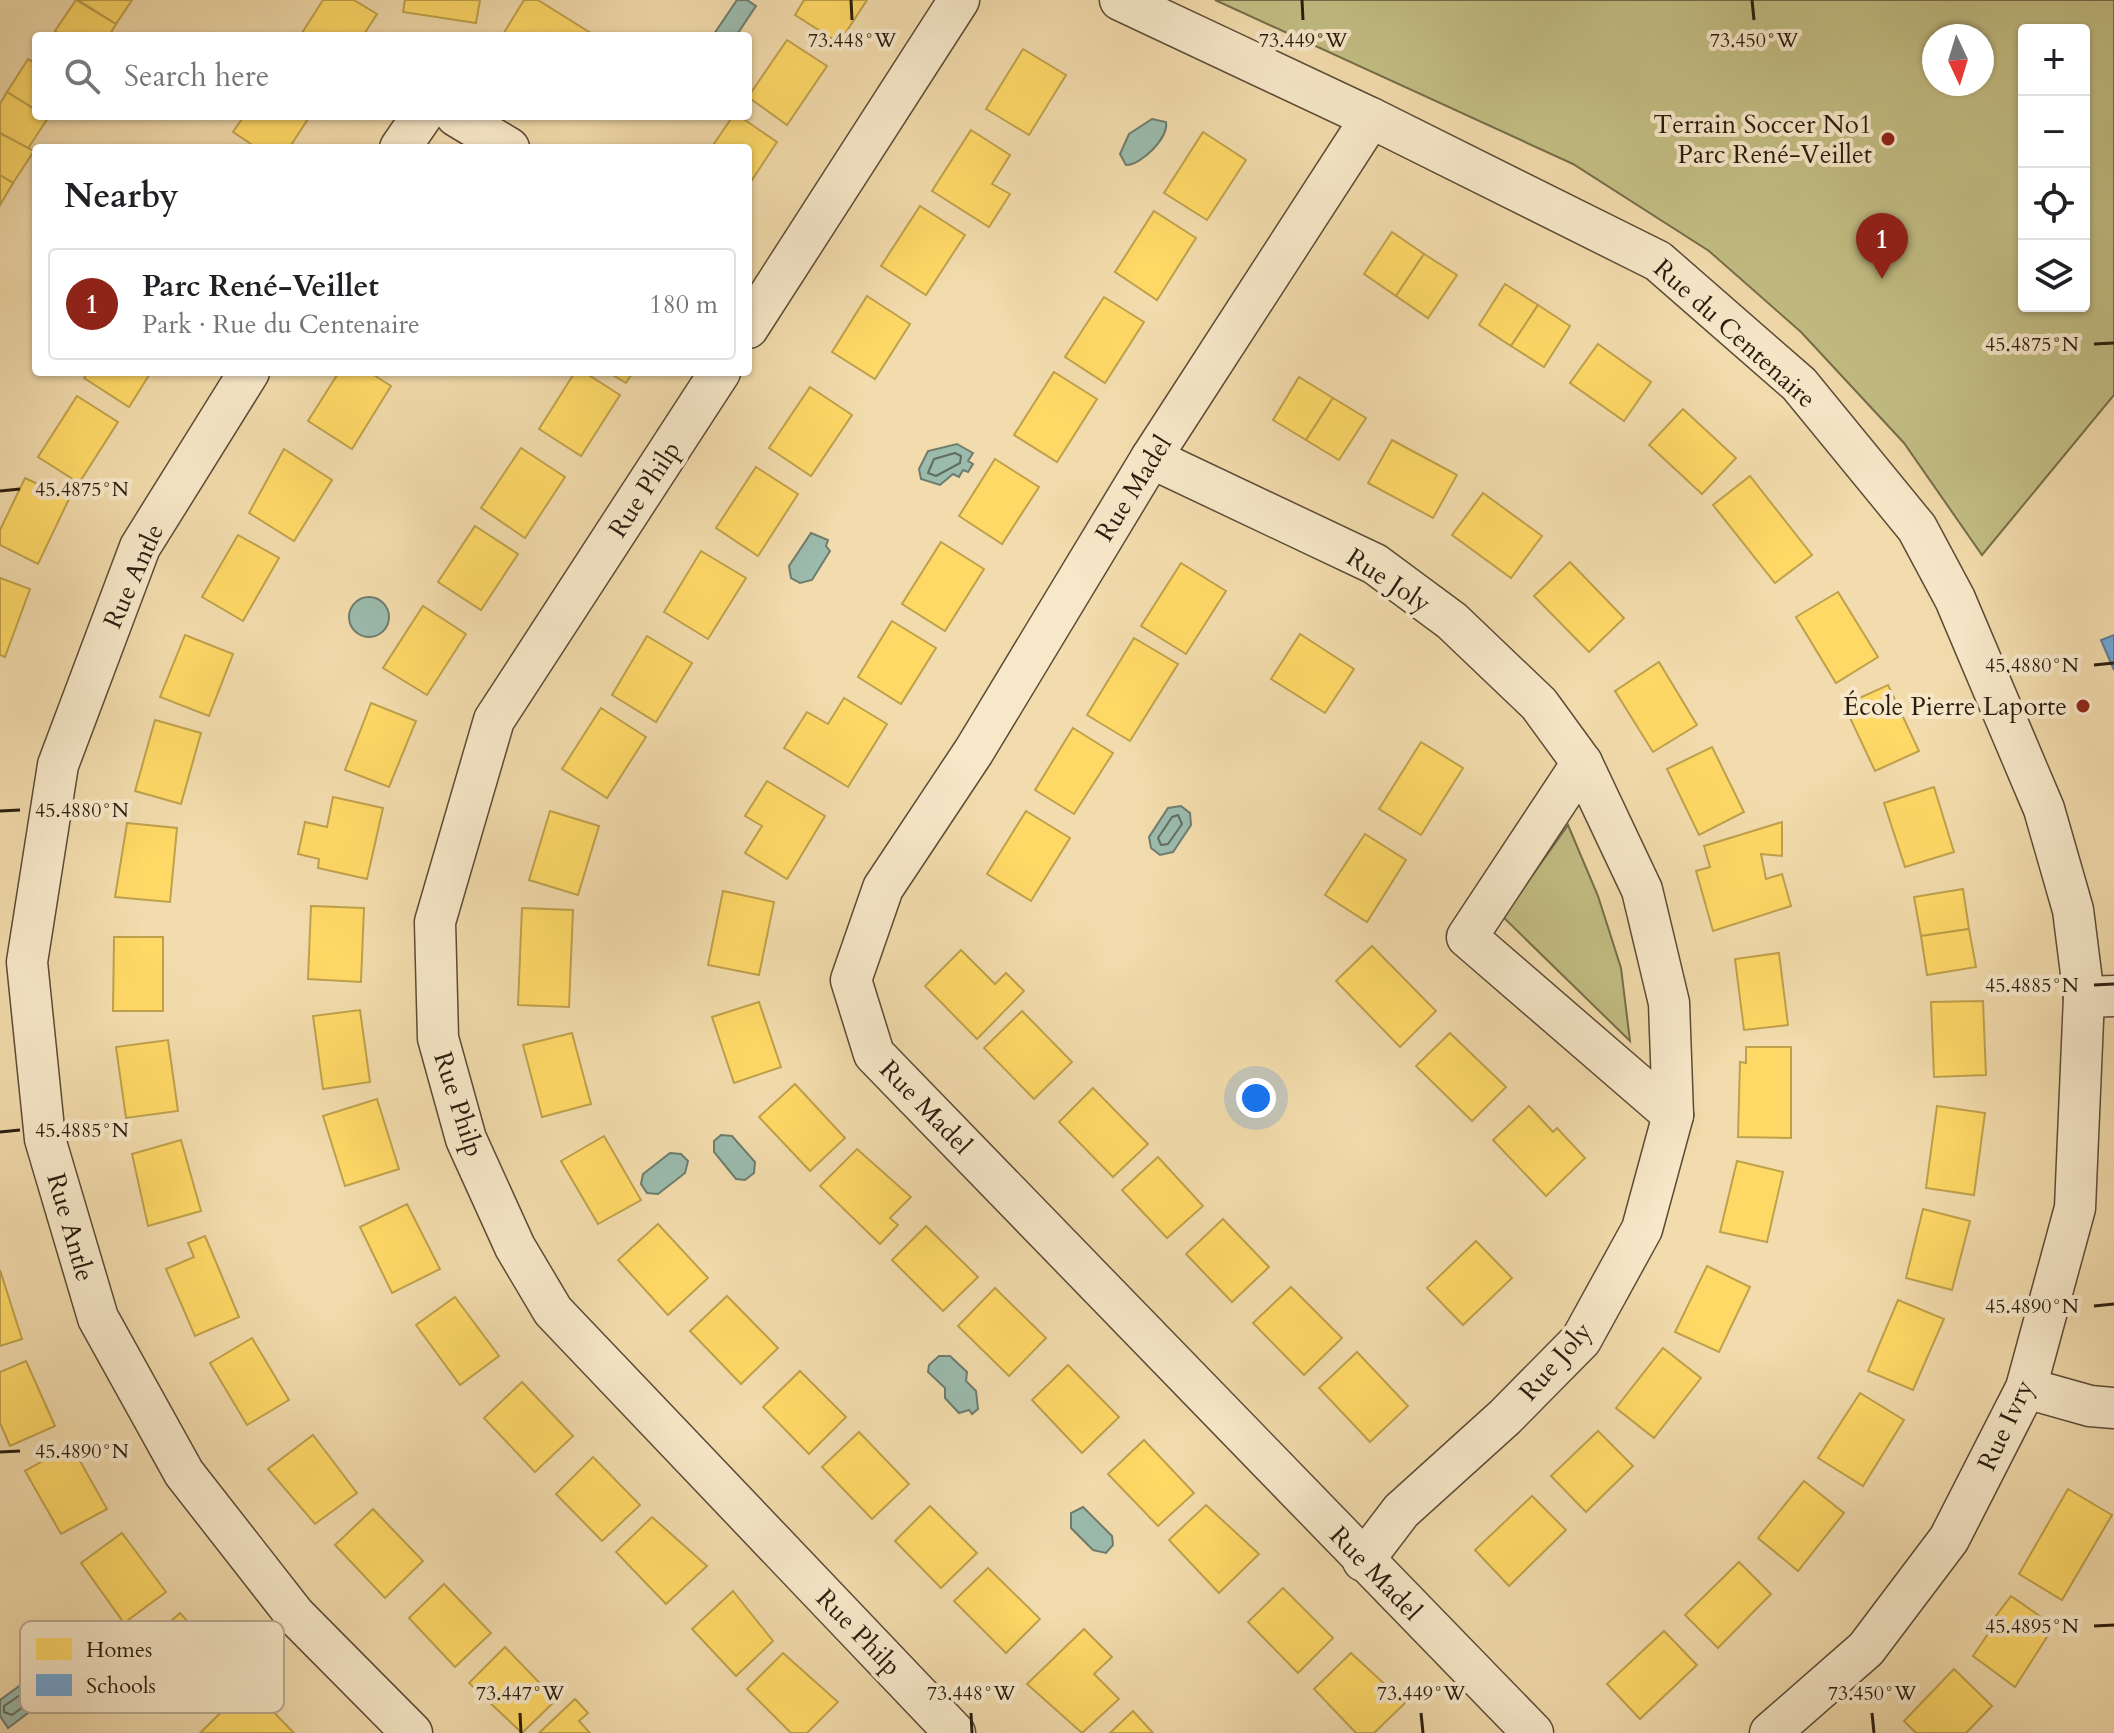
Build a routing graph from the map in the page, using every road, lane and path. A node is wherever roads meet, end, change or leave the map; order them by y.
1 (959, 0) edge
2 (1120, 0) edge
3 (1371, 118) junction
4 (419, 120) edge
5 (463, 120) edge
6 (403, 144) edge
7 (502, 144) edge
8 (754, 307) edge
9 (247, 376) edge
10 (717, 376) edge
11 (1151, 458) junction
12 (1582, 763) junction
13 (2099, 997) edge
14 (1673, 1115) junction
15 (2026, 1388) junction
16 (2114, 1408) edge
17 (1363, 1561) junction
18 (412, 1733) edge
19 (955, 1733) edge
20 (1533, 1733) edge
21 (1770, 1733) edge

1 - 8 street
2 - 3 street, Rue du Centenaire
3 - 11 street, Rue Madel
3 - 13 street, Rue du Centenaire
4 - 6 street
5 - 7 street
9 - 18 street, Rue Antle
10 - 19 street, Rue Philp
11 - 12 street, Rue Joly
11 - 17 street, Rue Madel
12 - 14 street, Rue Joly
12 - 14 street
13 - 15 street, Rue Ivry
14 - 17 street, Rue Joly
15 - 16 street
15 - 21 street, Rue Ivry
17 - 20 street, Rue Madel

